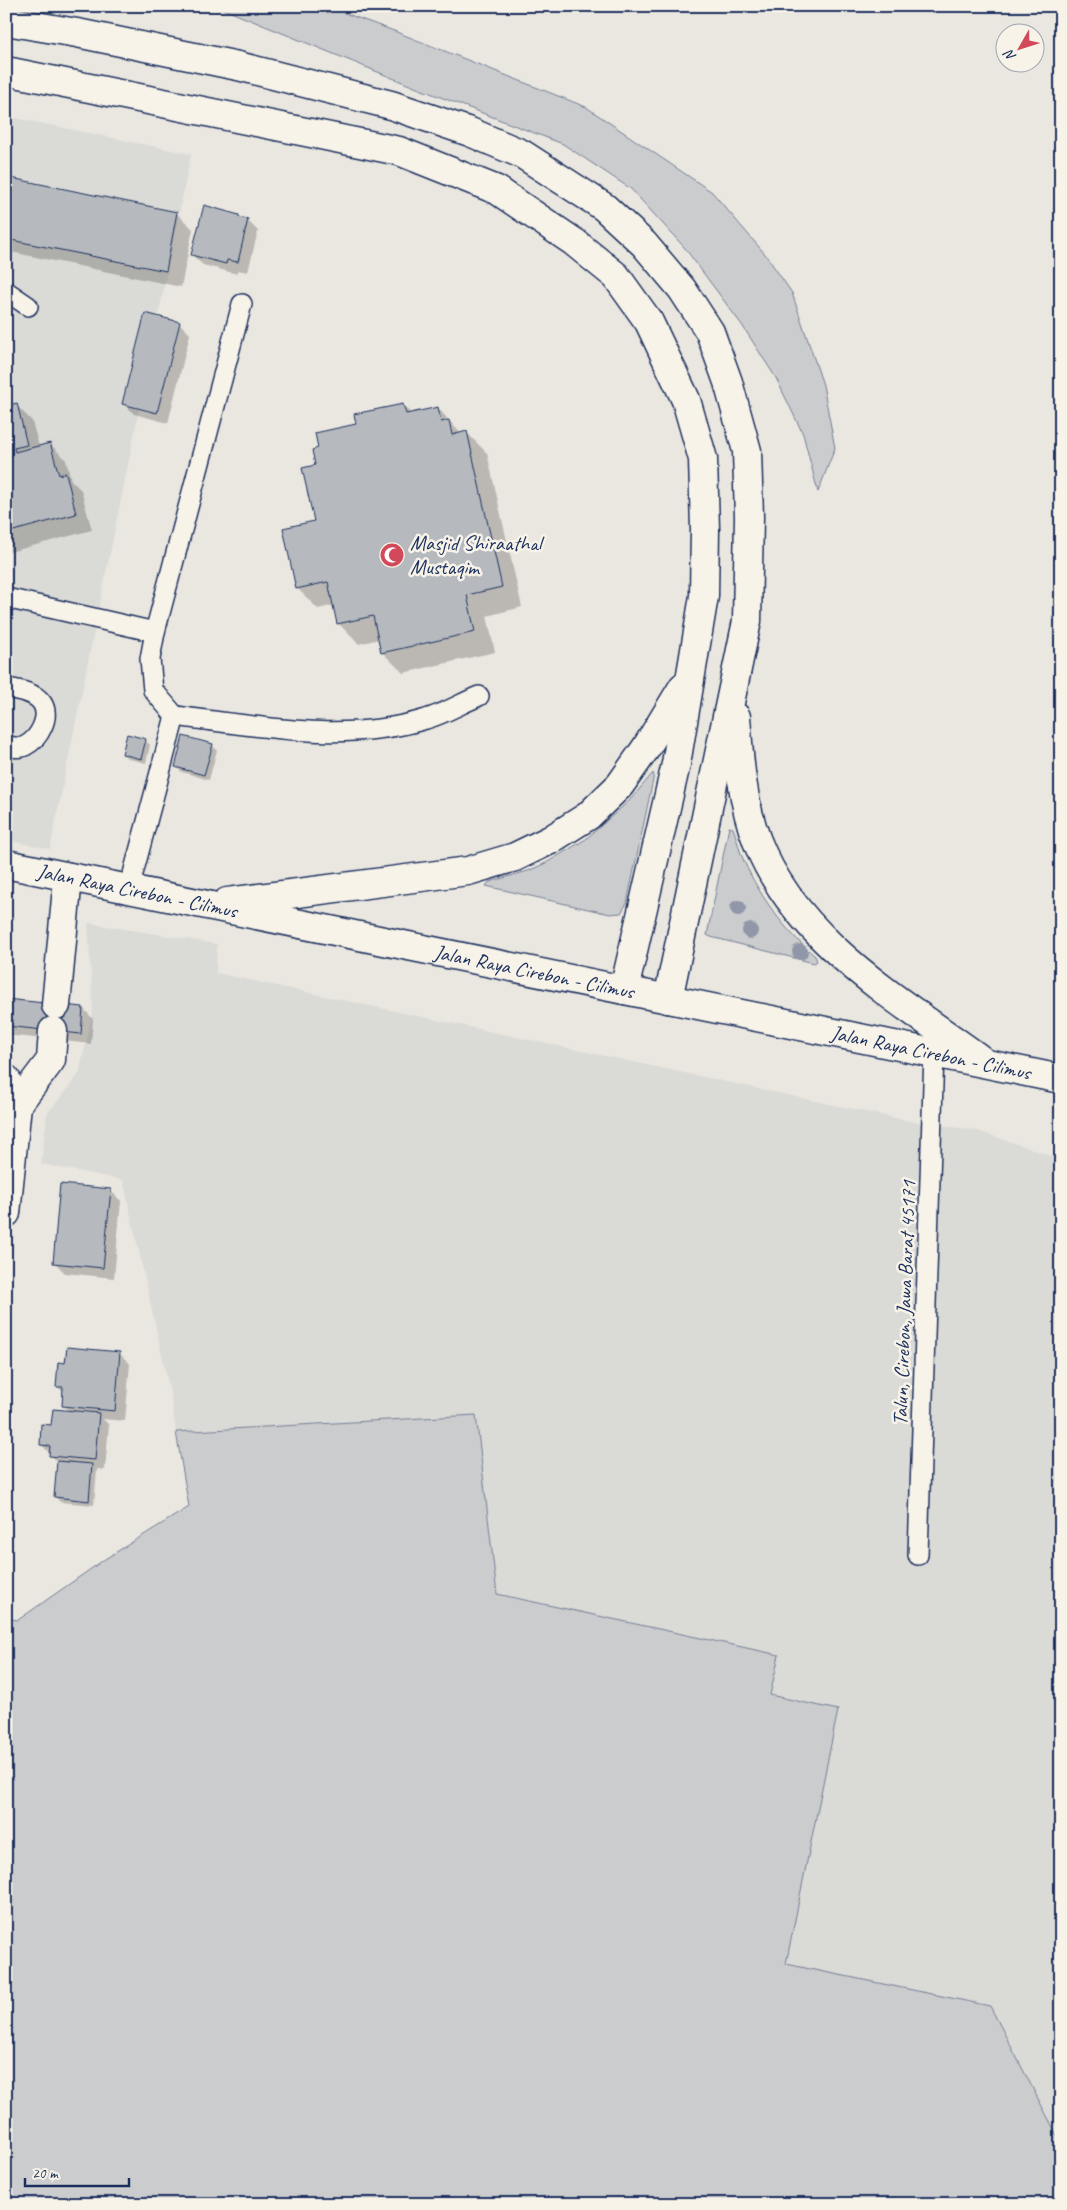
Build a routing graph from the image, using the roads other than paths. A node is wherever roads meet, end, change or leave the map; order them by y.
1 (6, 21) edge
2 (6, 71) edge
3 (6, 291) edge
4 (242, 304) dead end
5 (28, 306) dead end
6 (6, 598) edge
7 (155, 632) junction
8 (689, 677) junction
9 (733, 686) junction
10 (6, 688) edge
11 (479, 696) dead end
12 (175, 716) junction
13 (6, 745) edge
14 (7, 869) edge
15 (68, 877) junction
16 (130, 889) junction
17 (206, 905) junction
18 (624, 990) junction
19 (668, 999) junction
20 (56, 1005) dead end
21 (53, 1031) dead end
22 (934, 1053) junction
23 (986, 1064) junction
24 (6, 1079) edge
25 (1061, 1079) edge
26 (17, 1105) junction
27 (6, 1213) edge
28 (918, 1555) dead end

1 - 9 main road
2 - 8 main road
3 - 5 lane
4 - 7 lane
6 - 7 lane
7 - 12 lane
8 - 17 main road
8 - 18 main road
9 - 19 main road
9 - 23 main road
10 - 13 lane
11 - 12 lane
12 - 16 lane
14 - 15 main road, Jalan Raya Cirebon - Cilimus
15 - 16 main road, Jalan Raya Cirebon - Cilimus
15 - 20 main road
16 - 17 main road, Jalan Raya Cirebon - Cilimus
17 - 18 main road, Jalan Raya Cirebon - Cilimus
18 - 19 main road, Jalan Raya Cirebon - Cilimus
19 - 22 main road, Jalan Raya Cirebon - Cilimus
21 - 26 main road
22 - 23 main road, Jalan Raya Cirebon - Cilimus
22 - 28 lane, Talun, Cirebon, Jawa Barat 45171
23 - 25 main road, Jalan Raya Cirebon - Cilimus
24 - 26 main road
26 - 27 main road

